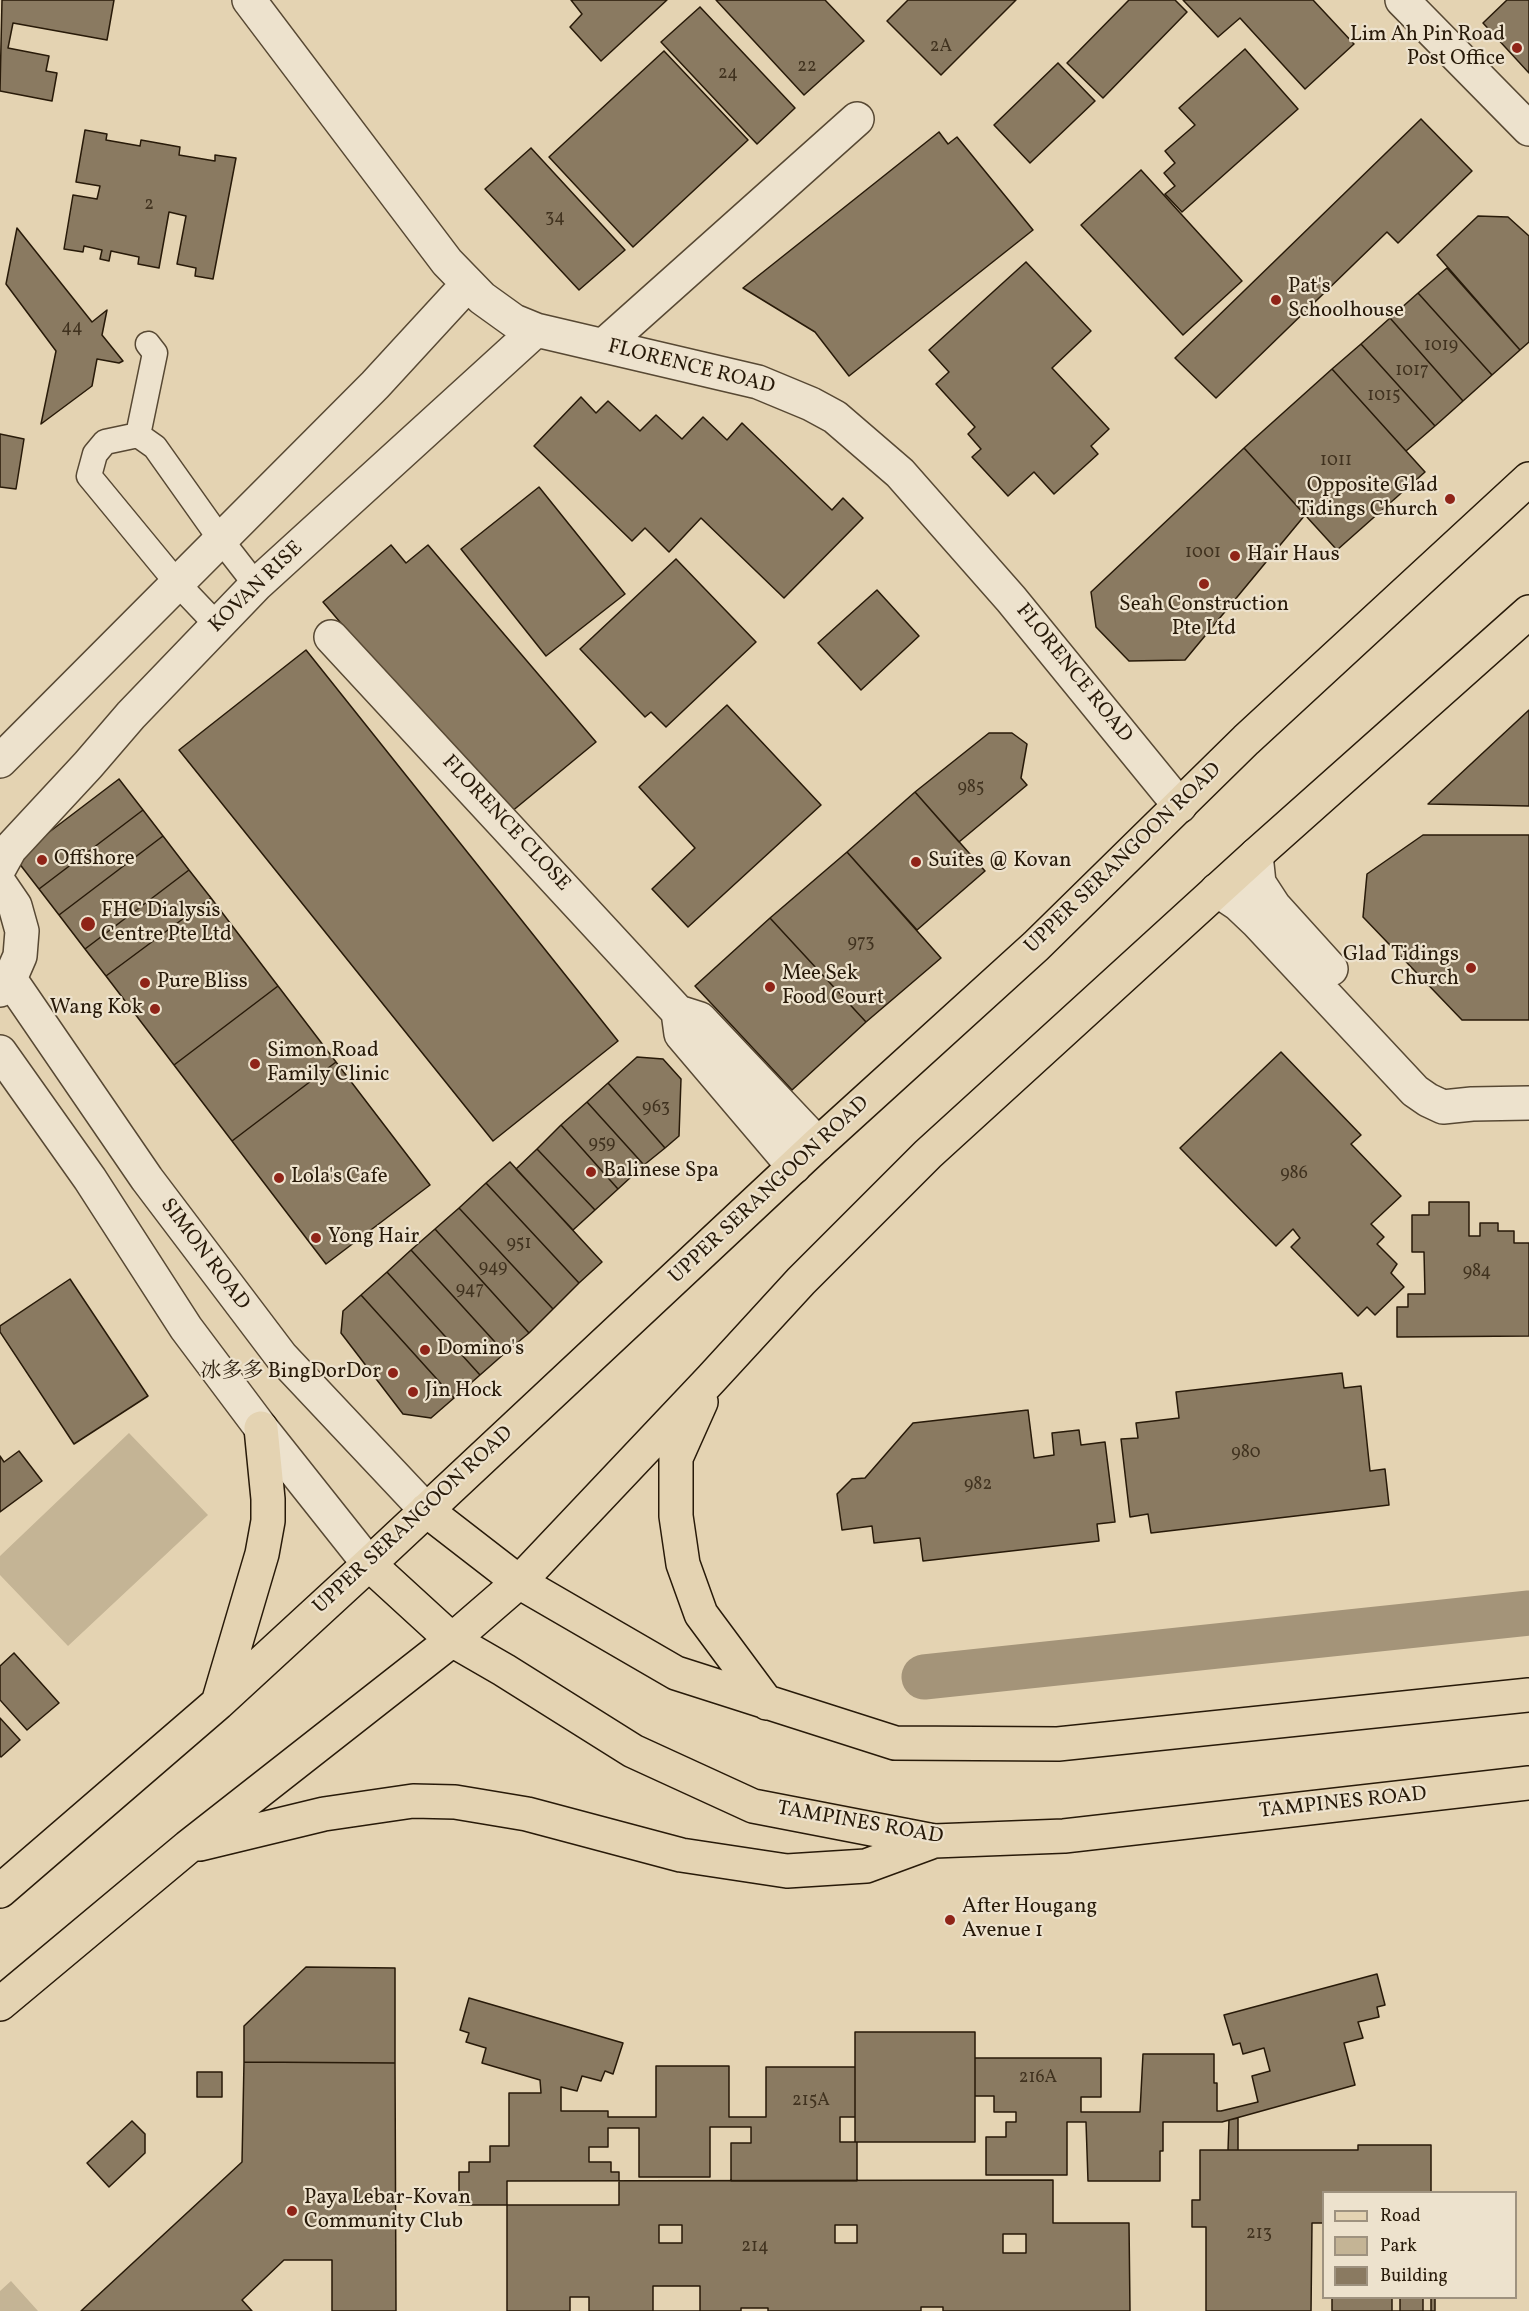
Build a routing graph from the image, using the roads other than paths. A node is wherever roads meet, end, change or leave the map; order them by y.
1 (249, 0) edge
2 (1415, 4) edge
3 (856, 119) dead end
4 (1529, 129) edge
5 (467, 285) junction
6 (536, 330) junction
7 (148, 344) dead end
8 (603, 345) junction
9 (138, 435) junction
10 (1529, 479) edge
11 (221, 540) junction
12 (178, 584) junction
13 (256, 585) junction
14 (1529, 612) edge
15 (217, 625) junction
16 (331, 637) dead end
17 (0, 761) edge
18 (1180, 806) junction
19 (1256, 855) junction
20 (0, 867) edge
21 (0, 884) edge
22 (1217, 890) junction
23 (5, 985) edge
24 (678, 1012) junction
25 (0, 1052) edge
26 (1529, 1103) edge
27 (1472, 1104) junction
28 (818, 1144) junction
29 (794, 1167) junction
30 (711, 1379) junction
31 (261, 1428) junction
32 (426, 1509) junction
33 (369, 1564) junction
34 (519, 1582) junction
35 (452, 1640) junction
36 (1529, 1695) edge
37 (218, 1703) junction
38 (767, 1703) junction
39 (1529, 1783) edge
40 (934, 1841) junction
41 (188, 1847) junction
42 (0, 1891) edge
43 (0, 2004) edge

1 - 5 street, FLORENCE ROAD
2 - 4 street
3 - 8 street
5 - 6 street, FLORENCE ROAD
5 - 11 street
6 - 8 street, FLORENCE ROAD
6 - 13 street, KOVAN RISE
7 - 9 lane
8 - 18 street, FLORENCE ROAD
9 - 11 lane
9 - 12 lane
10 - 18 main road, UPPER SERANGOON ROAD
11 - 12 street
11 - 13 lane
12 - 15 lane
12 - 17 street
13 - 15 street, KOVAN RISE
14 - 19 main road
15 - 20 street, KOVAN RISE
16 - 24 street, FLORENCE CLOSE
18 - 28 main road, UPPER SERANGOON ROAD
19 - 22 main road
19 - 27 street
21 - 23 street
22 - 27 street
22 - 30 main road
23 - 32 street, SIMON ROAD
24 - 28 street, FLORENCE CLOSE
24 - 29 street, FLORENCE CLOSE
25 - 31 street
26 - 27 street
28 - 29 main road, UPPER SERANGOON ROAD
29 - 32 main road, UPPER SERANGOON ROAD
30 - 34 main road
30 - 38 main road
31 - 33 street
31 - 37 main road
32 - 33 main road, UPPER SERANGOON ROAD
32 - 34 main road
33 - 35 main road, TAMPINES ROAD
33 - 37 main road, UPPER SERANGOON ROAD
34 - 35 main road
34 - 38 main road
35 - 40 main road, TAMPINES ROAD
35 - 41 main road
36 - 38 main road
37 - 42 main road, UPPER SERANGOON ROAD
39 - 40 main road, TAMPINES ROAD
40 - 41 main road
41 - 43 main road

